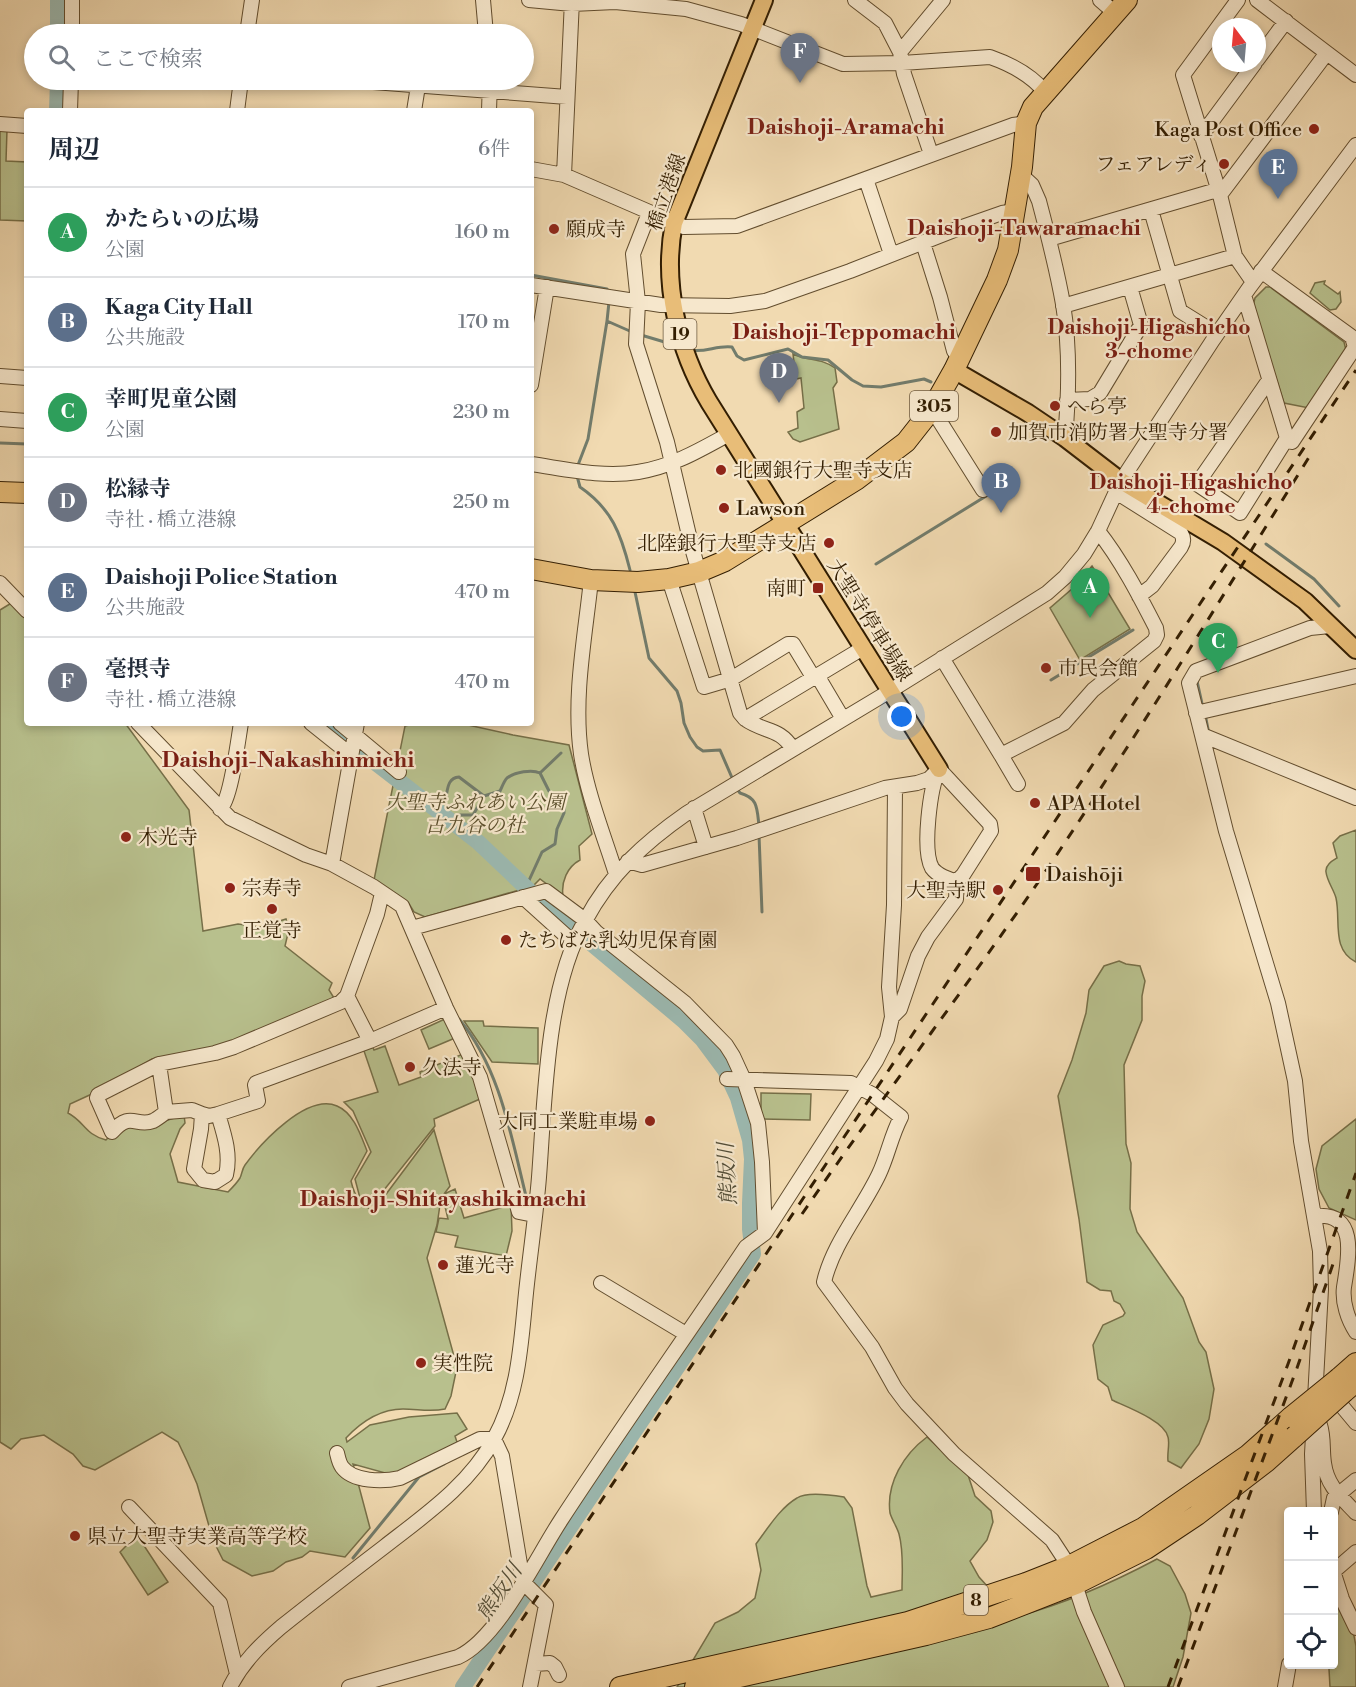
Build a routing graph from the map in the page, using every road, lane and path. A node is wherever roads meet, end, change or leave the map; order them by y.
1 (72, 0) edge
2 (252, 0) edge
3 (483, 0) edge
4 (530, 0) edge
5 (764, 0) edge
6 (855, 0) edge
7 (943, 0) edge
8 (1100, 0) edge
9 (1239, 0) edge
10 (1257, 0) edge
11 (572, 2) edge
12 (646, 2) edge
13 (688, 5) edge
14 (1121, 7) edge
15 (1286, 21) junction
16 (72, 24) edge
17 (248, 24) edge
18 (485, 24) edge
19 (753, 28) junction
20 (1266, 48) edge
21 (1326, 54) junction
22 (901, 58) junction
23 (1249, 72) edge
24 (1356, 75) edge
25 (71, 90) edge
26 (240, 90) edge
27 (417, 90) edge
28 (490, 90) edge
29 (518, 90) edge
30 (1045, 92) junction
31 (567, 97) junction
32 (70, 108) edge
33 (237, 108) edge
34 (414, 108) edge
35 (489, 108) edge
36 (1026, 123) junction
37 (0, 124) edge
38 (24, 126) edge
39 (1201, 136) junction
40 (1356, 145) edge
41 (931, 154) junction
42 (534, 170) edge
43 (1020, 174) junction
44 (564, 175) junction
45 (866, 179) junction
46 (1218, 193) junction
47 (1151, 210) junction
48 (1015, 211) junction
49 (649, 213) junction
50 (674, 223) junction
51 (1049, 239) junction
52 (923, 243) junction
53 (891, 254) junction
54 (1234, 256) junction
55 (1169, 275) junction
56 (1257, 277) junction
57 (534, 286) edge
58 (1130, 287) junction
59 (547, 288) junction
60 (1244, 295) junction
61 (638, 302) junction
62 (674, 305) junction
63 (1063, 306) junction
64 (1217, 334) junction
65 (957, 363) junction
66 (534, 367) edge
67 (0, 376) edge
68 (24, 378) edge
69 (1269, 380) junction
70 (1067, 400) junction
71 (933, 409) junction
72 (0, 419) edge
73 (24, 421) edge
74 (729, 434) junction
75 (1065, 438) junction
76 (1287, 438) junction
77 (672, 463) junction
78 (534, 464) edge
79 (1119, 486) junction
80 (983, 490) dead end
81 (0, 492) edge
82 (24, 493) edge
83 (785, 524) junction
84 (1098, 531) junction
85 (534, 570) edge
86 (699, 572) junction
87 (669, 579) junction
88 (591, 580) junction
89 (0, 583) edge
90 (1139, 596) junction
91 (24, 608) edge
92 (1330, 626) junction
93 (863, 648) junction
94 (1356, 650) edge
95 (942, 658) junction
96 (815, 676) junction
97 (1356, 676) edge
98 (731, 679) junction
99 (890, 691) junction
100 (1196, 713) junction
101 (843, 718) junction
102 (745, 719) junction
103 (141, 726) edge
104 (240, 726) edge
105 (315, 726) edge
106 (356, 730) edge
107 (1202, 735) junction
108 (793, 749) junction
109 (351, 753) junction
110 (1000, 755) junction
111 (939, 769) junction
112 (399, 772) dead end
113 (1018, 784) dead end
114 (895, 787) junction
115 (1356, 798) edge
116 (694, 808) junction
117 (220, 809) junction
118 (706, 847) junction
119 (627, 861) junction
120 (332, 864) junction
121 (616, 874) junction
122 (957, 881) junction
123 (382, 893) junction
124 (525, 897) junction
125 (585, 920) junction
126 (412, 928) junction
127 (575, 941) junction
128 (346, 996) junction
129 (446, 1008) junction
130 (892, 1017) junction
131 (370, 1041) junction
132 (159, 1064) junction
133 (727, 1079) dead end
134 (744, 1080) junction
135 (858, 1087) junction
136 (166, 1112) junction
137 (201, 1114) junction
138 (218, 1114) junction
139 (534, 1215) junction
140 (1315, 1216) junction
141 (763, 1234) junction
142 (601, 1283) dead end
143 (1356, 1332) edge
144 (686, 1334) junction
145 (1356, 1363) edge
146 (1344, 1388) edge
147 (1316, 1414) junction
148 (1356, 1423) edge
149 (494, 1439) junction
150 (337, 1453) dead end
151 (1356, 1480) edge
152 (1338, 1494) junction
153 (129, 1507) dead end
154 (1314, 1507) edge
155 (1332, 1507) edge
156 (1356, 1514) edge
157 (1356, 1552) edge
158 (1338, 1569) edge
159 (1073, 1575) junction
160 (1338, 1586) edge
161 (526, 1587) junction
162 (1356, 1628) edge
163 (535, 1664) junction
164 (1288, 1669) edge
165 (237, 1674) junction
166 (559, 1675) dead end
167 (230, 1687) edge
168 (349, 1687) edge
169 (530, 1687) edge
170 (620, 1687) edge
171 (695, 1687) edge
172 (1117, 1687) edge
173 (1285, 1687) edge

1 - 16 street
2 - 17 street
3 - 18 street
4 - 11 street
5 - 19 main road, 橋立港線 / 19
6 - 22 street
7 - 22 street
8 - 14 street
9 - 39 street
10 - 15 street
11 - 12 street
11 - 31 street
12 - 13 street
13 - 19 street
14 - 30 highway, 305
15 - 20 street
15 - 21 street
19 - 22 street
19 - 50 main road, 橋立港線 / 19
21 - 24 street
21 - 46 street
22 - 30 street
22 - 41 street
23 - 39 street
25 - 32 street
26 - 33 street
27 - 34 street
28 - 35 street
29 - 31 street
30 - 36 highway, 305
31 - 44 street
36 - 41 street
36 - 43 highway, 305
37 - 38 street
39 - 46 street
40 - 56 street
41 - 45 street
42 - 44 street
43 - 48 highway, 305
43 - 51 street
44 - 49 street
45 - 50 street
45 - 53 street
46 - 47 street
46 - 54 street
47 - 51 street
47 - 55 street
48 - 52 street
48 - 65 highway, 305
49 - 50 street
49 - 61 street
50 - 62 main road, 橋立港線 / 19
51 - 63 street
52 - 53 street
52 - 65 street
53 - 62 street
54 - 55 street
54 - 56 street
55 - 58 street
55 - 64 street
56 - 60 street
56 - 76 street
57 - 59 street
58 - 63 street
58 - 70 street
59 - 61 street
59 - 66 street
60 - 64 street
60 - 69 street
61 - 62 street
61 - 77 street
62 - 74 main road, 橋立港線 / 19
63 - 70 street
64 - 79 street
65 - 71 highway, 305
65 - 75 main road
67 - 68 street
69 - 76 street
69 - 76 street
70 - 75 street
71 - 80 street
71 - 83 highway, 305
72 - 73 street
74 - 77 street
74 - 83 main road, 橋立港線 / 19
75 - 79 main road
77 - 78 street
77 - 86 street
79 - 84 street
79 - 90 street
79 - 92 main road
81 - 82 highway
83 - 86 highway, 305
83 - 93 main road, 大聖寺停車場線
84 - 90 street
84 - 95 street
85 - 88 highway, 305
86 - 87 highway, 305
86 - 98 street
87 - 88 highway, 305
87 - 98 street
88 - 121 street
89 - 91 street
90 - 110 street
92 - 94 main road
92 - 100 street
93 - 96 street
93 - 99 main road, 大聖寺停車場線
95 - 99 street
95 - 110 street
96 - 98 street
96 - 101 street
96 - 102 street
97 - 100 street
98 - 102 street
99 - 101 street
99 - 111 main road, 大聖寺停車場線
100 - 107 street
101 - 108 street
102 - 108 street
103 - 117 street
104 - 117 street
105 - 109 street
106 - 109 street
106 - 112 street
107 - 115 street
107 - 140 street
108 - 116 street
109 - 120 street
110 - 113 street
111 - 114 street
111 - 122 street
111 - 122 street
114 - 118 street
114 - 130 street
116 - 118 street
116 - 119 street
117 - 120 street
118 - 119 street
119 - 121 street
120 - 123 street
121 - 125 street
122 - 130 street
123 - 126 street
123 - 128 street
124 - 125 street
124 - 126 street
124 - 127 street
125 - 127 street
125 - 134 street
126 - 129 street
127 - 139 street
128 - 131 street
128 - 132 street
129 - 131 street
129 - 139 street
130 - 135 street
131 - 138 street
132 - 136 street
132 - 136 street
133 - 134 street
134 - 135 street
134 - 141 street
135 - 141 street
135 - 159 street
136 - 137 street
137 - 138 street
137 - 138 street
139 - 149 street
140 - 143 street
140 - 147 street
141 - 144 street
142 - 144 street
144 - 161 street
145 - 146 highway, 8
146 - 148 street
146 - 159 highway, 8, bridge
146 - 159 highway, 8, bridge
147 - 152 street
147 - 154 street
149 - 150 street
149 - 161 street
149 - 165 street
151 - 152 street
152 - 155 street
152 - 156 street
153 - 165 street
157 - 158 street
159 - 170 highway, 8
159 - 171 highway, 8
159 - 172 street
160 - 162 street
161 - 163 street
161 - 168 street
163 - 166 street
163 - 169 street
164 - 173 street
165 - 167 street

